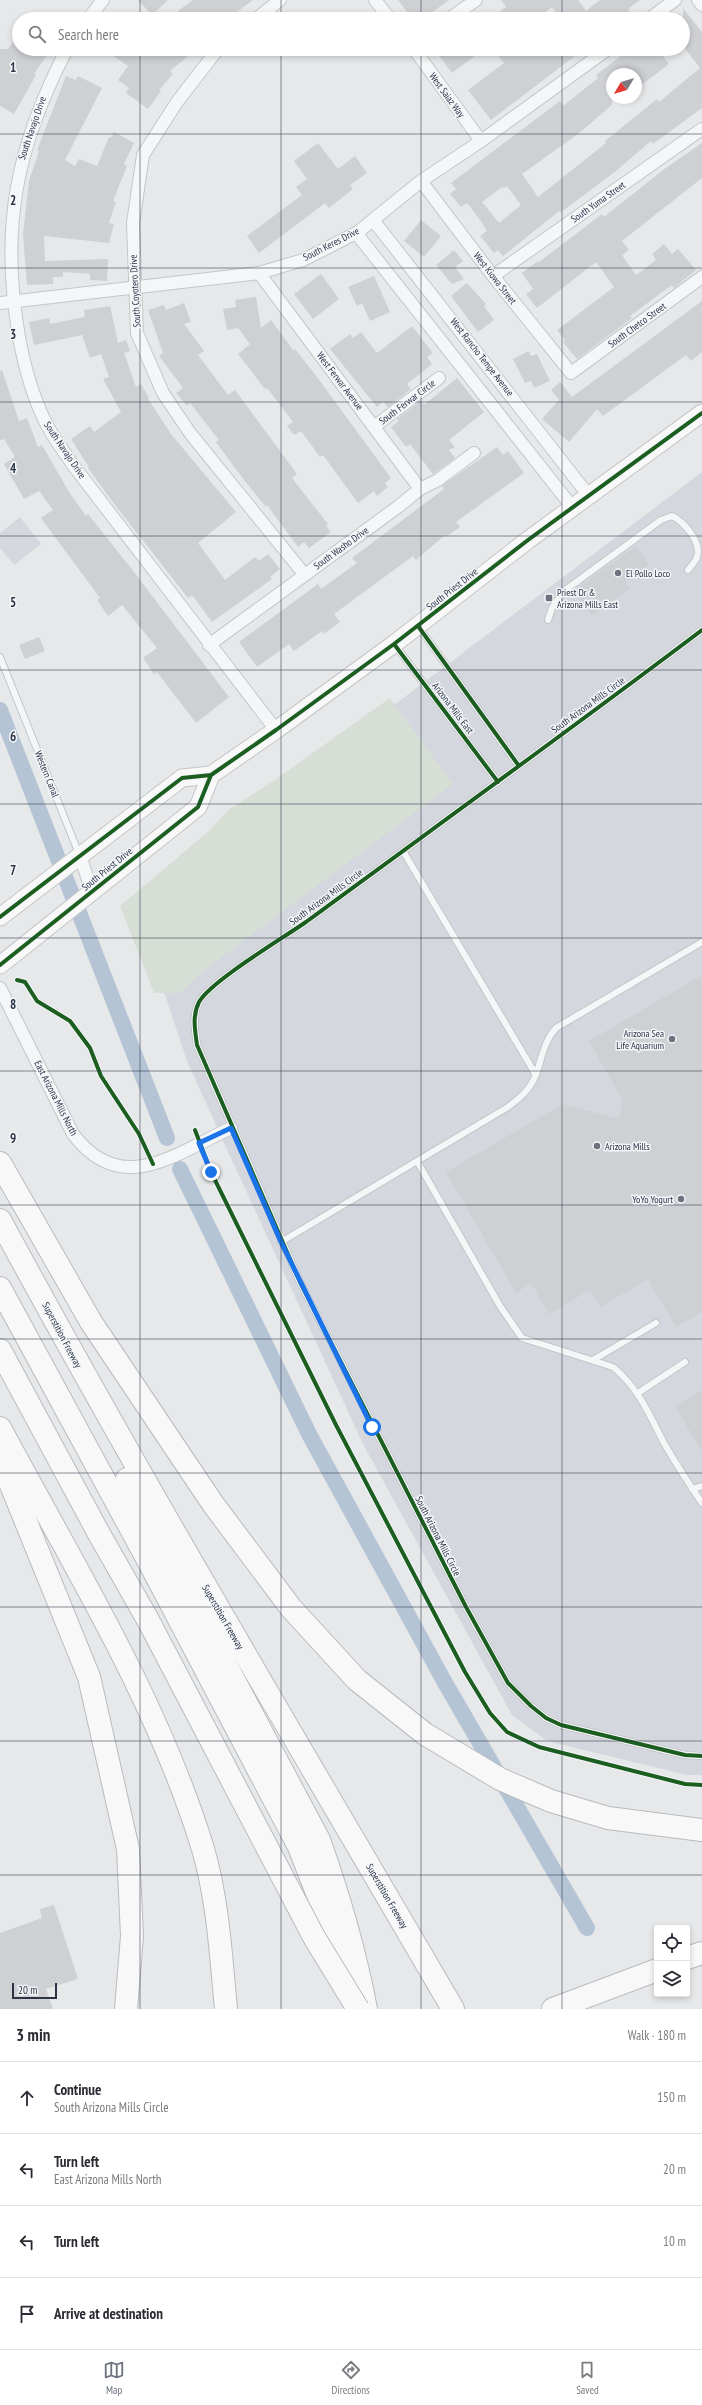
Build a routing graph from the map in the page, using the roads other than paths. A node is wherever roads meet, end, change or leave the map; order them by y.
1 (103, 0) edge
2 (280, 0) edge
3 (376, 0) edge
4 (476, 0) edge
5 (675, 0) edge
6 (698, 0) edge
7 (702, 4) edge
8 (94, 12) edge
9 (265, 12) edge
10 (385, 12) edge
11 (459, 12) edge
12 (659, 12) edge
13 (63, 56) edge
14 (213, 56) edge
15 (419, 56) edge
16 (598, 56) edge
17 (702, 129) edge
18 (481, 141) junction
19 (421, 181) junction
20 (373, 220) junction
21 (356, 233) junction
22 (259, 274) junction
23 (493, 276) junction
24 (702, 278) edge
25 (134, 289) junction
26 (428, 289) junction
27 (412, 301) junction
28 (6, 302) edge
29 (480, 356) junction
30 (464, 368) junction
31 (571, 373) joint
32 (439, 378) dead end
33 (702, 413) edge
34 (375, 426) junction
35 (535, 426) junction
36 (519, 438) junction
37 (474, 453) dead end
38 (420, 488) junction
39 (589, 496) junction
40 (573, 508) junction
41 (688, 570) dead end
42 (304, 574) junction
43 (548, 620) dead end
44 (418, 626) junction
45 (702, 630) edge
46 (394, 644) junction
47 (209, 645) junction
48 (0, 657) edge
49 (276, 730) junction
50 (519, 766) junction
51 (211, 775) junction
52 (498, 782) junction
53 (403, 851) junction
54 (77, 858) junction
55 (90, 893) junction
56 (0, 917) edge
57 (702, 942) edge
58 (0, 965) edge
59 (0, 988) edge
60 (536, 1075) junction
61 (231, 1128) junction
62 (417, 1162) junction
63 (0, 1163) edge
64 (0, 1220) edge
65 (0, 1240) edge
66 (281, 1242) junction
67 (0, 1288) edge
68 (656, 1323) dead end
69 (0, 1350) edge
70 (593, 1360) junction
71 (685, 1362) dead end
72 (638, 1393) junction
73 (0, 1428) edge
74 (0, 1458) edge
75 (702, 1486) edge
76 (692, 1489) junction
77 (702, 1503) edge
78 (702, 1756) edge
79 (702, 1830) edge
80 (309, 1843) junction
81 (702, 1953) edge
82 (690, 1957) edge
83 (654, 1971) edge
84 (126, 2009) edge
85 (226, 2009) edge
86 (347, 2009) edge
87 (358, 2009) edge
88 (366, 2009) edge
89 (453, 2009) edge
90 (553, 2009) edge

1 - 8 street
2 - 9 street
3 - 10 street
4 - 11 street
5 - 12 street
6 - 7 street
13 - 28 street, South Navajo Drive
14 - 25 street, South Coyotero Drive
15 - 18 street, West Saiaz Way
16 - 18 street, South Keres Drive
17 - 23 street, South Yuma Street
18 - 19 street, South Keres Drive
19 - 20 street, South Keres Drive
19 - 23 street, West Kiowa Street
20 - 21 street, South Keres Drive
20 - 26 street, West Rancho Tempe Avenue
21 - 22 street, South Keres Drive
21 - 27 street, West Rancho Tempe Avenue
22 - 25 street, South Keres Drive
22 - 34 street, West Ferwar Avenue
23 - 31 street, West Kiowa Street
24 - 31 street, South Chetco Street
25 - 28 street, South Keres Drive
25 - 42 street, South Coyotero Drive
26 - 27 street
26 - 29 street, West Rancho Tempe Avenue
27 - 30 street, West Rancho Tempe Avenue
28 - 47 street, South Navajo Drive
29 - 30 street
29 - 35 street, West Rancho Tempe Avenue
30 - 36 street, West Rancho Tempe Avenue
32 - 34 street, South Ferwar Circle
33 - 39 main road, South Priest Drive
34 - 38 street, West Ferwar Avenue
35 - 36 street
35 - 39 street, West Rancho Tempe Avenue
36 - 40 street, West Rancho Tempe Avenue
37 - 38 street, South Washo Drive
38 - 42 street, South Washo Drive
39 - 40 main road, South Priest Drive
40 - 44 main road, South Priest Drive
41 - 43 lane
42 - 47 street, South Washo Drive
44 - 46 main road, South Priest Drive
44 - 50 lane, Arizona Mills East
45 - 50 lane, South Arizona Mills Circle
46 - 49 main road, South Priest Drive
46 - 52 lane, Arizona Mills East
47 - 49 street, South Navajo Drive
48 - 54 lane, Western Canal
49 - 51 main road, South Priest Drive
50 - 52 lane, South Arizona Mills Circle
51 - 54 main road, South Priest Drive
51 - 55 main road, South Priest Drive
52 - 53 lane, South Arizona Mills Circle
53 - 60 lane
53 - 61 lane, South Arizona Mills Circle
54 - 55 street, Western Canal
54 - 56 main road, South Priest Drive
55 - 58 main road, South Priest Drive
57 - 60 lane
59 - 61 street, East Arizona Mills North
60 - 62 lane
61 - 66 lane, South Arizona Mills Circle
62 - 66 lane
62 - 70 lane
63 - 79 highway
64 - 89 highway, Superstition Freeway
65 - 80 highway
66 - 78 lane, South Arizona Mills Circle
67 - 80 highway
68 - 70 lane
69 - 87 highway, bridge
70 - 72 lane
71 - 72 lane
72 - 76 lane
73 - 85 highway
74 - 84 highway
75 - 76 lane
76 - 77 lane
80 - 86 highway, bridge
80 - 88 highway
81 - 82 highway
83 - 90 highway

